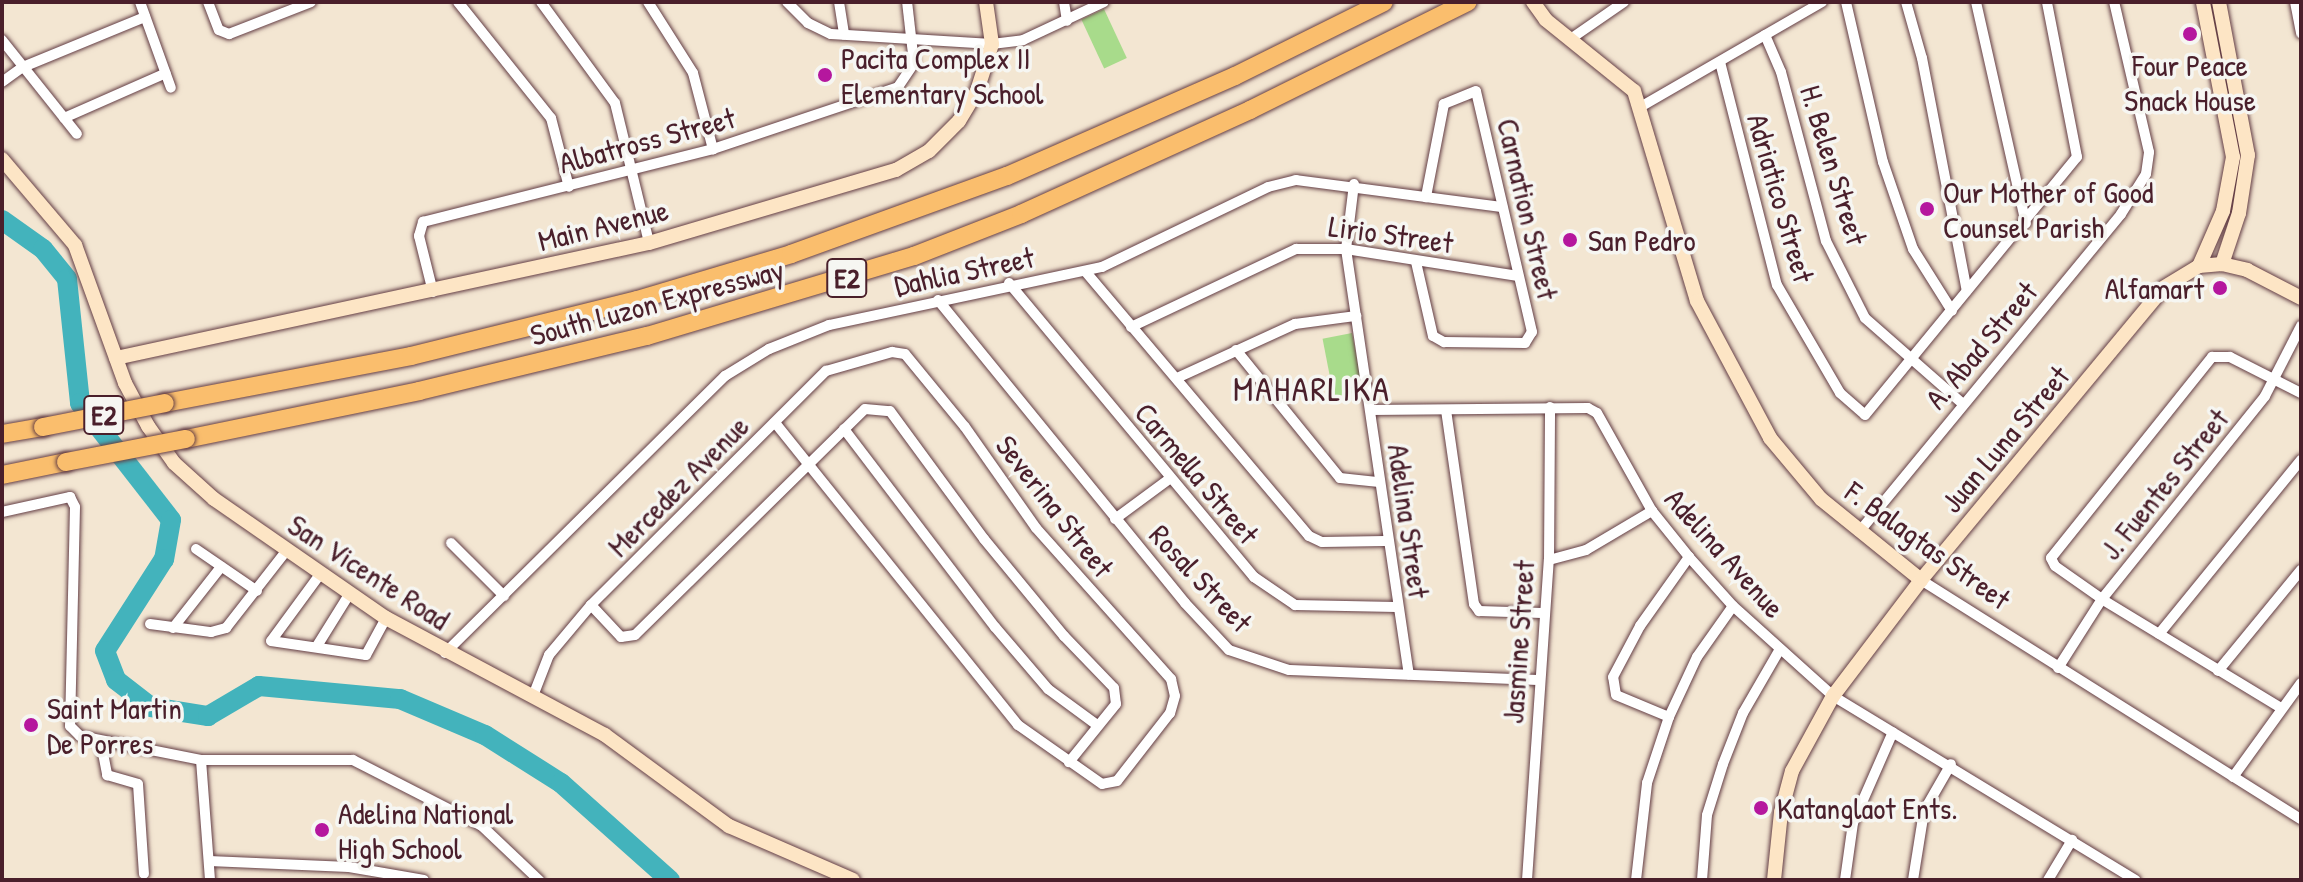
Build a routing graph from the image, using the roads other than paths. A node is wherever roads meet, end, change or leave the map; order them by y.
1 (140, 2) edge
2 (208, 2) edge
3 (311, 2) edge
4 (458, 2) edge
5 (541, 2) edge
6 (648, 2) edge
7 (787, 2) edge
8 (839, 2) edge
9 (907, 2) edge
10 (986, 2) edge
11 (1064, 2) edge
12 (1104, 2) edge
13 (1384, 2) edge
14 (1468, 2) edge
15 (1533, 2) edge
16 (1624, 2) edge
17 (1822, 2) edge
18 (1846, 2) edge
19 (1906, 2) edge
20 (1976, 2) edge
21 (2047, 2) edge
22 (2114, 2) edge
23 (2203, 2) edge
24 (2219, 2) edge
25 (2295, 2) edge
26 (145, 17) junction
27 (1067, 21) junction
28 (2301, 33) edge
29 (844, 35) junction
30 (1765, 35) junction
31 (913, 37) junction
32 (2, 40) edge
33 (1569, 40) junction
34 (992, 44) junction
35 (1720, 62) junction
36 (23, 67) junction
37 (166, 73) junction
38 (2, 82) edge
39 (171, 88) dead end
40 (1642, 106) junction
41 (64, 118) junction
42 (77, 134) dead end
43 (713, 149) junction
44 (2240, 156) junction
45 (2, 159) edge
46 (633, 172) junction
47 (1354, 184) junction
48 (569, 187) junction
49 (1426, 197) junction
50 (1502, 207) junction
51 (2026, 223) junction
52 (649, 243) junction
53 (1346, 249) junction
54 (1416, 262) junction
55 (2222, 264) junction
56 (2199, 266) junction
57 (1085, 271) junction
58 (1518, 276) junction
59 (1009, 283) junction
60 (1967, 291) junction
61 (433, 292) junction
62 (2301, 298) edge
63 (938, 300) junction
64 (1952, 311) junction
65 (1356, 316) junction
66 (2301, 326) edge
67 (1131, 327) junction
68 (1236, 350) junction
69 (892, 352) joint
70 (116, 358) junction
71 (1910, 363) junction
72 (1177, 378) junction
73 (2276, 380) junction
74 (2301, 393) edge
75 (1963, 404) junction
76 (1550, 407) junction
77 (1371, 410) junction
78 (1446, 410) junction
79 (775, 423) junction
80 (844, 429) junction
81 (2, 434) edge
82 (2301, 460) edge
83 (810, 461) junction
84 (2, 475) edge
85 (1169, 479) junction
86 (1377, 482) junction
87 (1652, 511) junction
88 (2, 512) edge
89 (1115, 519) junction
90 (1859, 532) junction
91 (1385, 541) junction
92 (451, 543) dead end
93 (196, 549) dead end
94 (287, 550) junction
95 (1689, 557) junction
96 (1549, 560) junction
97 (221, 567) junction
98 (2301, 570) edge
99 (321, 573) junction
100 (1921, 580) junction
101 (257, 591) junction
102 (350, 593) junction
103 (504, 596) junction
104 (2102, 599) junction
105 (591, 605) junction
106 (1733, 606) junction
107 (1396, 607) junction
108 (1542, 613) junction
109 (386, 618) junction
110 (150, 624) dead end
111 (173, 628) junction
112 (2159, 634) junction
113 (317, 646) junction
114 (1780, 649) junction
115 (445, 653) junction
116 (2058, 668) junction
117 (2218, 671) junction
118 (1409, 674) junction
119 (1539, 680) junction
120 (2301, 683) edge
121 (533, 696) junction
122 (1833, 696) junction
123 (2281, 708) junction
124 (1669, 717) junction
125 (1097, 725) junction
126 (1893, 732) junction
127 (101, 743) junction
128 (201, 760) junction
129 (1069, 762) junction
130 (1951, 764) junction
131 (2233, 777) junction
132 (2301, 819) edge
133 (2072, 840) junction
134 (209, 861) junction
135 (144, 874) dead end
136 (210, 880) edge
137 (424, 880) edge
138 (539, 880) edge
139 (853, 880) edge
140 (1527, 880) edge
141 (1636, 880) edge
142 (1702, 880) edge
143 (1774, 880) edge
144 (1845, 880) edge
145 (1913, 880) edge
146 (2048, 880) edge
147 (2136, 880) edge

1 - 26 street
2 - 3 street
4 - 48 street
5 - 46 street
6 - 43 street
7 - 29 street
8 - 29 street
9 - 31 street, Albatross Street
10 - 34 main road, Main Avenue
11 - 27 street
12 - 27 street
13 - 81 highway, South Luzon Expressway / E2, bridge
14 - 84 highway, South Luzon Expressway / E2, bridge
15 - 33 main road, F. Balagtas Street
16 - 33 street
17 - 30 street
18 - 64 street
19 - 60 street
20 - 51 street
21 - 51 street
22 - 75 street, A. Abad Street
23 - 44 main road
24 - 44 main road
25 - 28 street
26 - 36 street
26 - 37 street
27 - 34 street
29 - 31 street
30 - 35 street
30 - 71 street, H. Belen Street
31 - 34 street
31 - 43 street, Albatross Street
32 - 36 street
33 - 40 main road, F. Balagtas Street
34 - 52 main road, Main Avenue
35 - 40 street
35 - 71 street, Adriatico Street
36 - 38 street
36 - 41 street
37 - 39 street
37 - 41 street
40 - 90 main road, F. Balagtas Street
41 - 42 street
43 - 46 street, Albatross Street
44 - 55 main road
44 - 56 main road
45 - 70 main road, San Vicente Road
46 - 48 street, Albatross Street
46 - 52 street
47 - 49 street, Dahlia Street
47 - 53 street, Adelina Street
47 - 57 street, Dahlia Street
48 - 61 street, Albatross Street
49 - 50 street, Dahlia Street
49 - 50 street, Carnation Street
50 - 58 street, Carnation Street
51 - 60 street
52 - 61 main road, Main Avenue
53 - 54 street, Lirio Street
53 - 65 street, Adelina Street
53 - 67 street, Lirio Street
54 - 58 street, Lirio Street
54 - 58 street, Carnation Street
55 - 56 main road, Juan Luna Street
55 - 62 main road
56 - 100 main road, Juan Luna Street
57 - 59 street, Dahlia Street
57 - 67 street
59 - 63 street, Dahlia Street
59 - 85 street, Carmella Street
60 - 64 street
61 - 70 main road, Main Avenue
63 - 89 street, Rosal Street
63 - 103 street, Dahlia Street
64 - 71 street
65 - 68 street
65 - 77 street, Adelina Street
66 - 73 street, J. Fuentes Street
67 - 72 street
68 - 72 street
68 - 86 street
69 - 79 street, Mercedez Avenue
69 - 129 street, Severina Street
70 - 94 main road, San Vicente Road
71 - 75 street, H. Belen Street
72 - 91 street
73 - 74 street
73 - 104 street, J. Fuentes Street
73 - 104 street
75 - 90 street, A. Abad Street
76 - 78 street, Adelina Avenue
76 - 87 street, Adelina Avenue
76 - 96 street, Jasmine Street
77 - 78 street, Adelina Avenue
77 - 86 street, Adelina Street
78 - 108 street
79 - 83 street
79 - 105 street, Mercedez Avenue
80 - 83 street
80 - 125 street
80 - 125 street
82 - 112 street
83 - 105 street
83 - 129 street
85 - 89 street
85 - 107 street, Carmella Street
86 - 91 street, Adelina Street
87 - 95 street, Adelina Avenue
87 - 96 street
88 - 127 street
89 - 118 street, Rosal Street
90 - 100 main road, F. Balagtas Street
91 - 107 street, Adelina Street
92 - 103 street
93 - 97 street
94 - 99 main road, San Vicente Road
94 - 101 street
95 - 106 street, Adelina Avenue
95 - 124 street
96 - 108 street, Jasmine Street
97 - 101 street
97 - 111 street
98 - 117 street
99 - 102 main road, San Vicente Road
99 - 113 street
100 - 116 street, F. Balagtas Street
100 - 122 main road, Juan Luna Street
101 - 111 street
102 - 109 main road, San Vicente Road
102 - 113 street
103 - 115 street, Dahlia Street
104 - 112 street
104 - 116 street, J. Fuentes Street
105 - 121 street, Mercedez Avenue
106 - 114 street, Adelina Avenue
106 - 124 street
107 - 118 street, Adelina Street
108 - 119 street, Jasmine Street
109 - 113 street
109 - 115 main road, San Vicente Road
110 - 111 street
112 - 117 street
114 - 122 street, Adelina Avenue
114 - 142 street
115 - 121 main road, San Vicente Road
116 - 131 street, F. Balagtas Street
117 - 123 street
118 - 119 street, Rosal Street
119 - 140 street, Jasmine Street
120 - 123 street
121 - 139 main road, San Vicente Road
122 - 126 street, Adelina Avenue
122 - 143 main road, Juan Luna Street
123 - 131 street
124 - 141 street
125 - 129 street
126 - 130 street, Adelina Avenue
126 - 144 street
127 - 128 street
127 - 135 street
128 - 134 street
128 - 138 street
130 - 133 street, Adelina Avenue
130 - 145 street
131 - 132 street, F. Balagtas Street
133 - 146 street
133 - 147 street, Adelina Avenue
134 - 136 street
134 - 137 street

